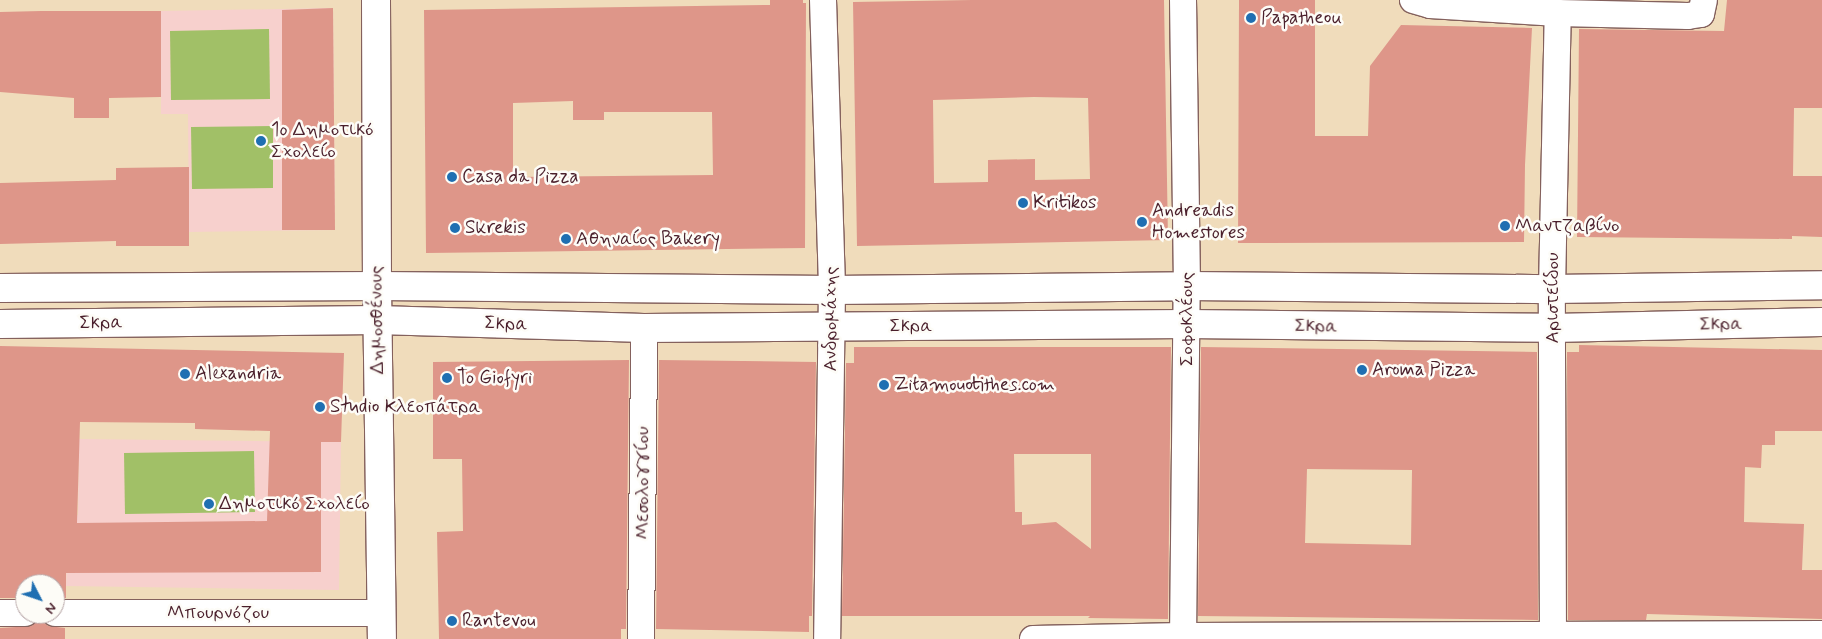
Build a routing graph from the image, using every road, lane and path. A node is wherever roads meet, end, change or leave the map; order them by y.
1 (376, 0) edge
2 (824, 0) edge
3 (1183, 0) edge
4 (1413, 0) edge
5 (1704, 0) edge
6 (1558, 13) junction
7 (1822, 285) edge
8 (377, 286) junction
9 (1187, 286) junction
10 (0, 288) edge
11 (1552, 289) junction
12 (832, 290) junction
13 (377, 320) junction
14 (1822, 322) edge
15 (0, 324) edge
16 (1187, 324) junction
17 (831, 326) junction
18 (644, 328) junction
19 (1553, 328) junction
20 (0, 613) edge
21 (15, 613) edge
22 (65, 613) edge
23 (382, 626) edge
24 (1822, 634) edge
25 (1553, 636) edge
26 (1182, 637) edge
27 (641, 639) edge
28 (827, 639) edge
29 (1033, 639) edge

1 - 8 street, Δημοσθένους
2 - 12 street, Ανδρομάχης
3 - 9 street, Σοφοκλέους
4 - 6 street
5 - 6 street
6 - 11 street, Αριστείδου
7 - 11 street, Σκρα
8 - 10 street, Σκρα
8 - 12 street, Σκρα
8 - 13 street, Δημοσθένους
9 - 11 street, Σκρα
9 - 12 street, Σκρα
9 - 16 street, Σοφοκλέους
11 - 19 street, Αριστείδου
12 - 17 street, Ανδρομάχης
13 - 15 street, Σκρα
13 - 18 street, Σκρα
13 - 23 street, Δημοσθένους
14 - 19 street, Σκρα
16 - 17 street, Σκρα
16 - 19 street, Σκρα
16 - 26 street, Σοφοκλέους
17 - 18 street, Σκρα
17 - 28 street, Ανδρομάχης
18 - 27 street, Μεσολογγίου
19 - 25 street, Αριστείδου
20 - 21 street
22 - 23 street, Μπουρνόζου
24 - 25 street
25 - 26 street
26 - 29 street

